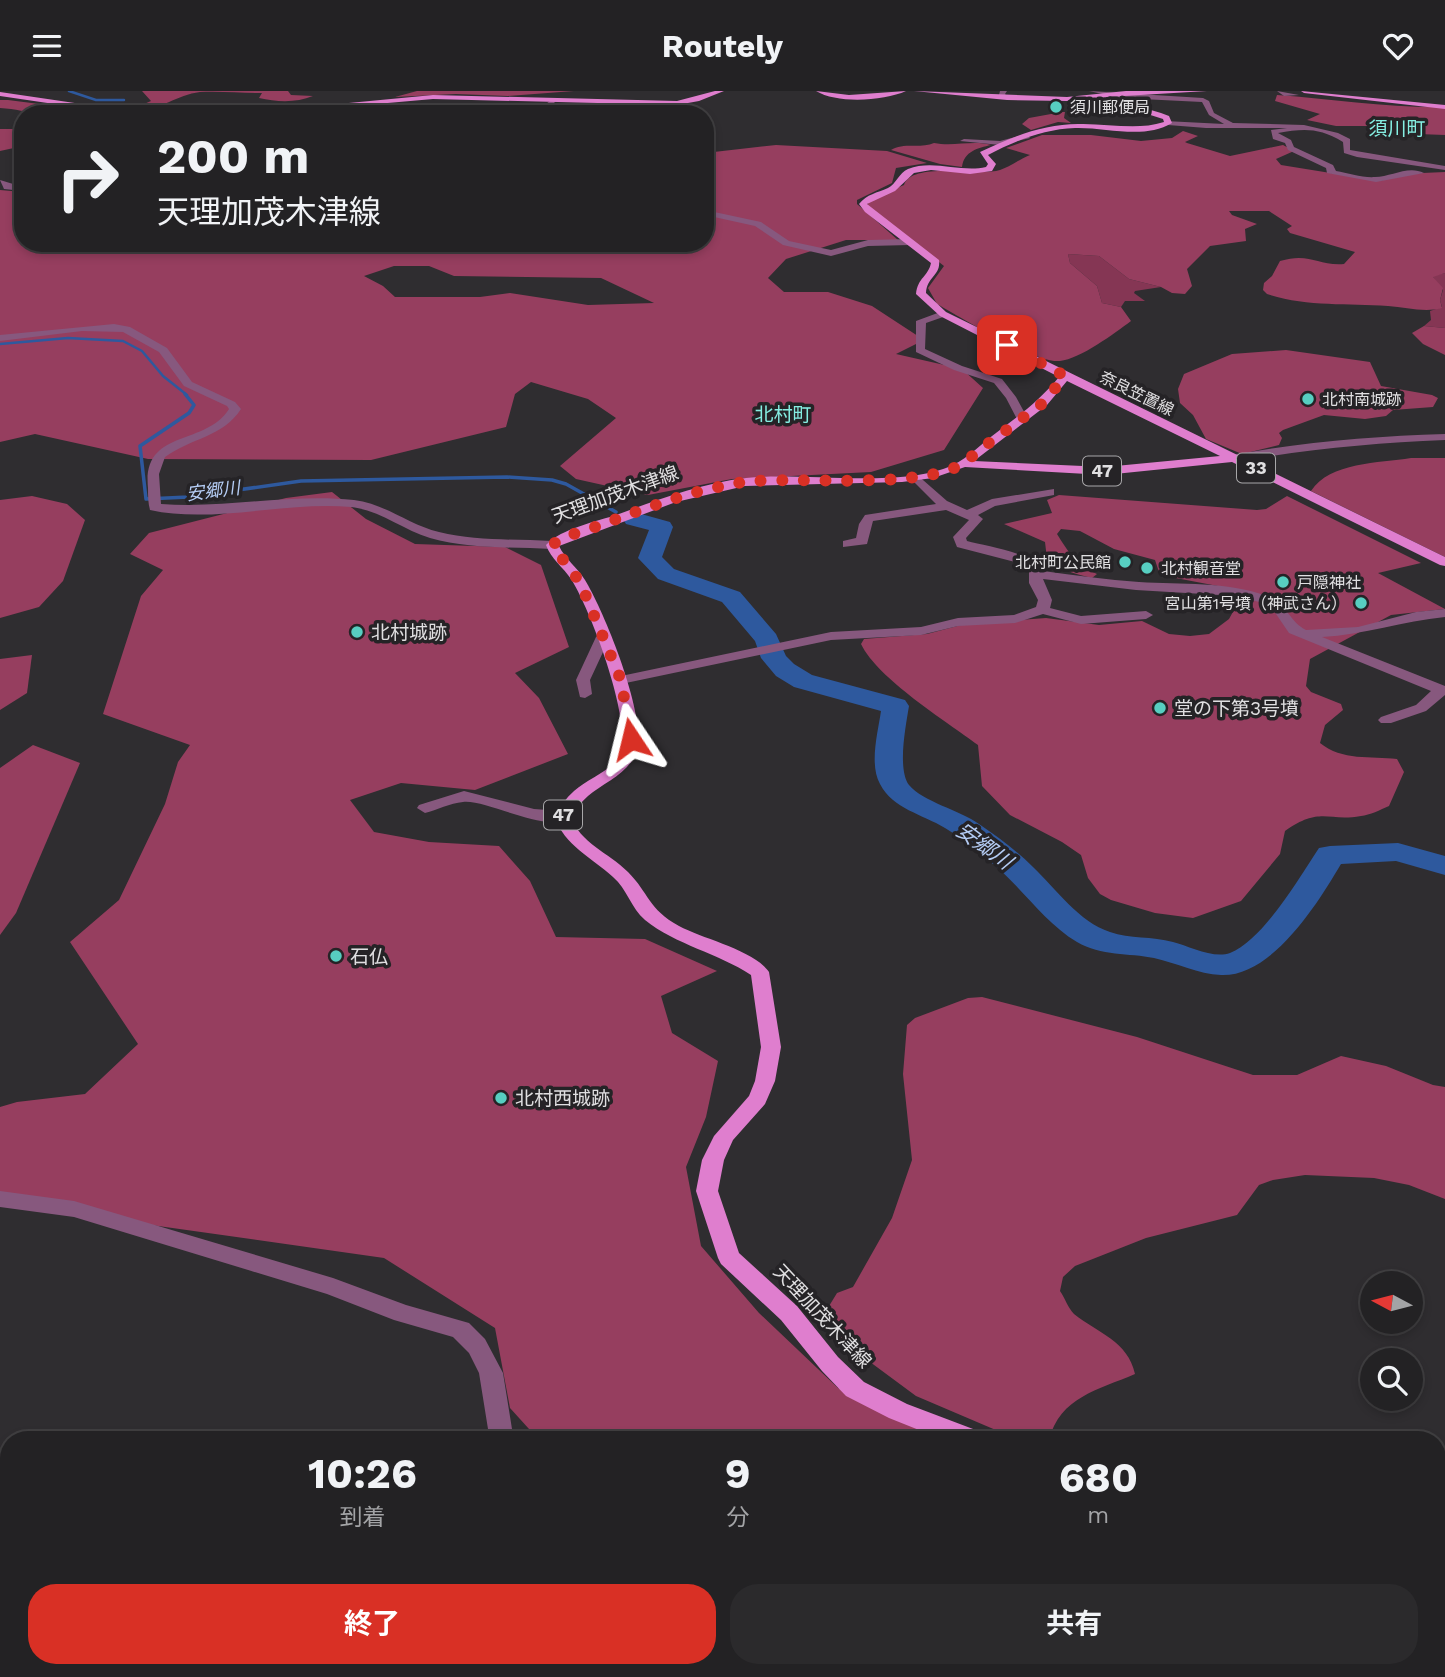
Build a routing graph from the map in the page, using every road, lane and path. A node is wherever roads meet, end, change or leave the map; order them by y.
1 (721, 91) edge
2 (819, 91) edge
3 (903, 91) edge
4 (917, 91) edge
5 (1169, 91) edge
6 (1204, 91) edge
7 (1280, 91) edge
8 (1304, 91) edge
9 (0, 94) edge
10 (1006, 95) edge
11 (1091, 95) edge
12 (1115, 95) junction
13 (1296, 95) dead end
14 (1100, 97) junction
15 (553, 101) junction
16 (71, 105) edge
17 (340, 105) edge
18 (548, 105) edge
19 (1445, 107) edge
20 (1079, 109) dead end
21 (1168, 123) junction
22 (1230, 124) junction
23 (1302, 128) junction
24 (1027, 137) junction
25 (964, 141) dead end
26 (1445, 170) edge
27 (14, 175) dead end
28 (0, 182) edge
29 (14, 190) edge
30 (714, 214) edge
31 (910, 242) junction
32 (943, 314) junction
33 (0, 338) edge
34 (1065, 376) junction
35 (1022, 419) junction
36 (1445, 437) edge
37 (1237, 459) junction
38 (967, 464) junction
39 (915, 477) junction
40 (1050, 492) dead end
41 (946, 506) junction
42 (969, 514) junction
43 (848, 544) dead end
44 (552, 545) junction
45 (1445, 562) edge
46 (1100, 571) dead end
47 (1037, 575) junction
48 (1174, 588) junction
49 (1042, 610) junction
50 (1445, 613) edge
51 (1146, 615) dead end
52 (1304, 635) junction
53 (603, 637) junction
54 (621, 680) junction
55 (1443, 691) edge
56 (585, 694) dead end
57 (1386, 720) dead end
58 (425, 808) dead end
59 (562, 816) junction
60 (0, 1199) edge
61 (501, 1431) edge
62 (949, 1431) edge

1 - 15 main road
2 - 3 main road
4 - 10 main road
5 - 6 main road
5 - 12 main road
7 - 13 street
8 - 19 main road
9 - 16 main road
10 - 11 main road
11 - 12 street
11 - 14 main road
11 - 20 street
12 - 14 main road
12 - 22 street
14 - 21 main road
15 - 17 main road
15 - 18 street
21 - 22 street
21 - 24 main road, 奈良笠置線 / 33
22 - 23 street
23 - 26 street
23 - 26 street
24 - 25 street
24 - 31 main road, 奈良笠置線 / 33
27 - 28 street
28 - 29 street
30 - 31 street
31 - 32 main road, 奈良笠置線 / 33
32 - 34 main road, 奈良笠置線 / 33
32 - 35 street
33 - 44 street
34 - 35 main road, 天理加茂木津線 / 47
34 - 37 main road, 奈良笠置線 / 33
35 - 38 main road, 天理加茂木津線 / 47
36 - 37 street
37 - 38 main road, 天理加茂木津線 / 47
37 - 45 main road, 奈良笠置線 / 33
38 - 39 main road, 天理加茂木津線 / 47
39 - 41 street
39 - 44 main road, 天理加茂木津線 / 47
40 - 42 street
41 - 42 street
41 - 43 street
42 - 47 street
44 - 53 main road, 天理加茂木津線 / 47
46 - 48 street
47 - 48 street
47 - 49 street
48 - 52 street
49 - 51 street
49 - 54 street
50 - 52 street
52 - 55 street
53 - 54 main road, 天理加茂木津線 / 47
53 - 56 street
54 - 59 main road, 天理加茂木津線 / 47
55 - 57 street
58 - 59 street
59 - 62 main road, 天理加茂木津線 / 47
60 - 61 street

